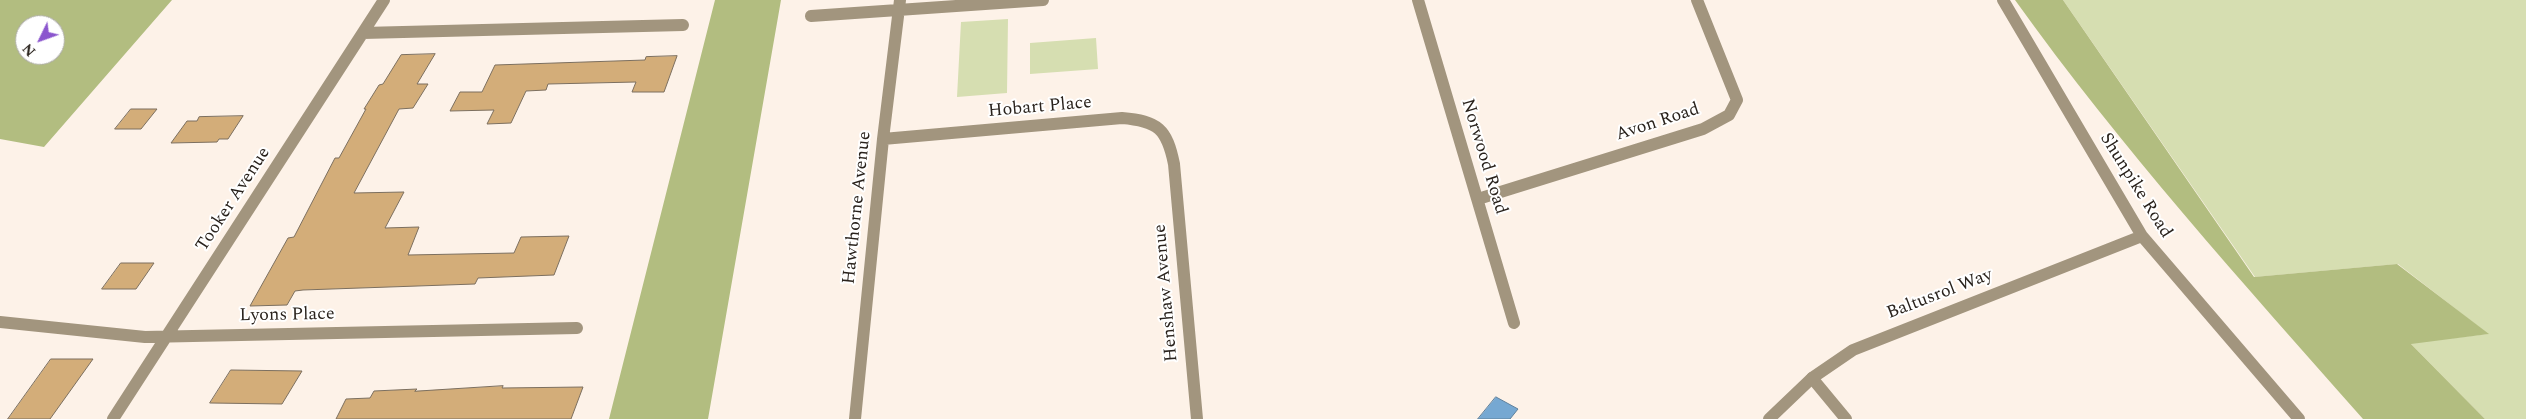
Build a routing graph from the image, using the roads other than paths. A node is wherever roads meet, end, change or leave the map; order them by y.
1 (384, 0) edge
2 (1043, 0) edge
3 (1418, 0) edge
4 (1697, 0) edge
5 (2003, 0) edge
6 (899, 4) edge
7 (811, 16) dead end
8 (683, 26) dead end
9 (363, 33) junction
10 (882, 139) junction
11 (1174, 164) joint
12 (1478, 198) junction
13 (2142, 236) junction
14 (0, 322) edge
15 (1514, 324) dead end
16 (576, 328) dead end
17 (166, 337) junction
18 (1812, 378) junction
19 (113, 419) edge
20 (855, 419) edge
21 (1197, 419) edge
22 (1769, 419) edge
23 (1846, 419) edge
24 (2299, 419) edge

1 - 9 street, Tooker Avenue
2 - 6 street
3 - 12 street, Norwood Road
4 - 12 street, Avon Road
5 - 13 street, Shunpike Road
6 - 7 street
6 - 10 street, Hawthorne Avenue
8 - 9 street
9 - 17 street, Tooker Avenue
10 - 11 street, Hobart Place
10 - 20 street, Hawthorne Avenue
11 - 21 street, Henshaw Avenue
12 - 15 street, Norwood Road
13 - 18 street, Baltusrol Way
13 - 24 street, Shunpike Road
14 - 17 street, Lyons Place
16 - 17 street, Lyons Place
17 - 19 street, Tooker Avenue
18 - 22 street, Baltusrol Way
18 - 23 street

